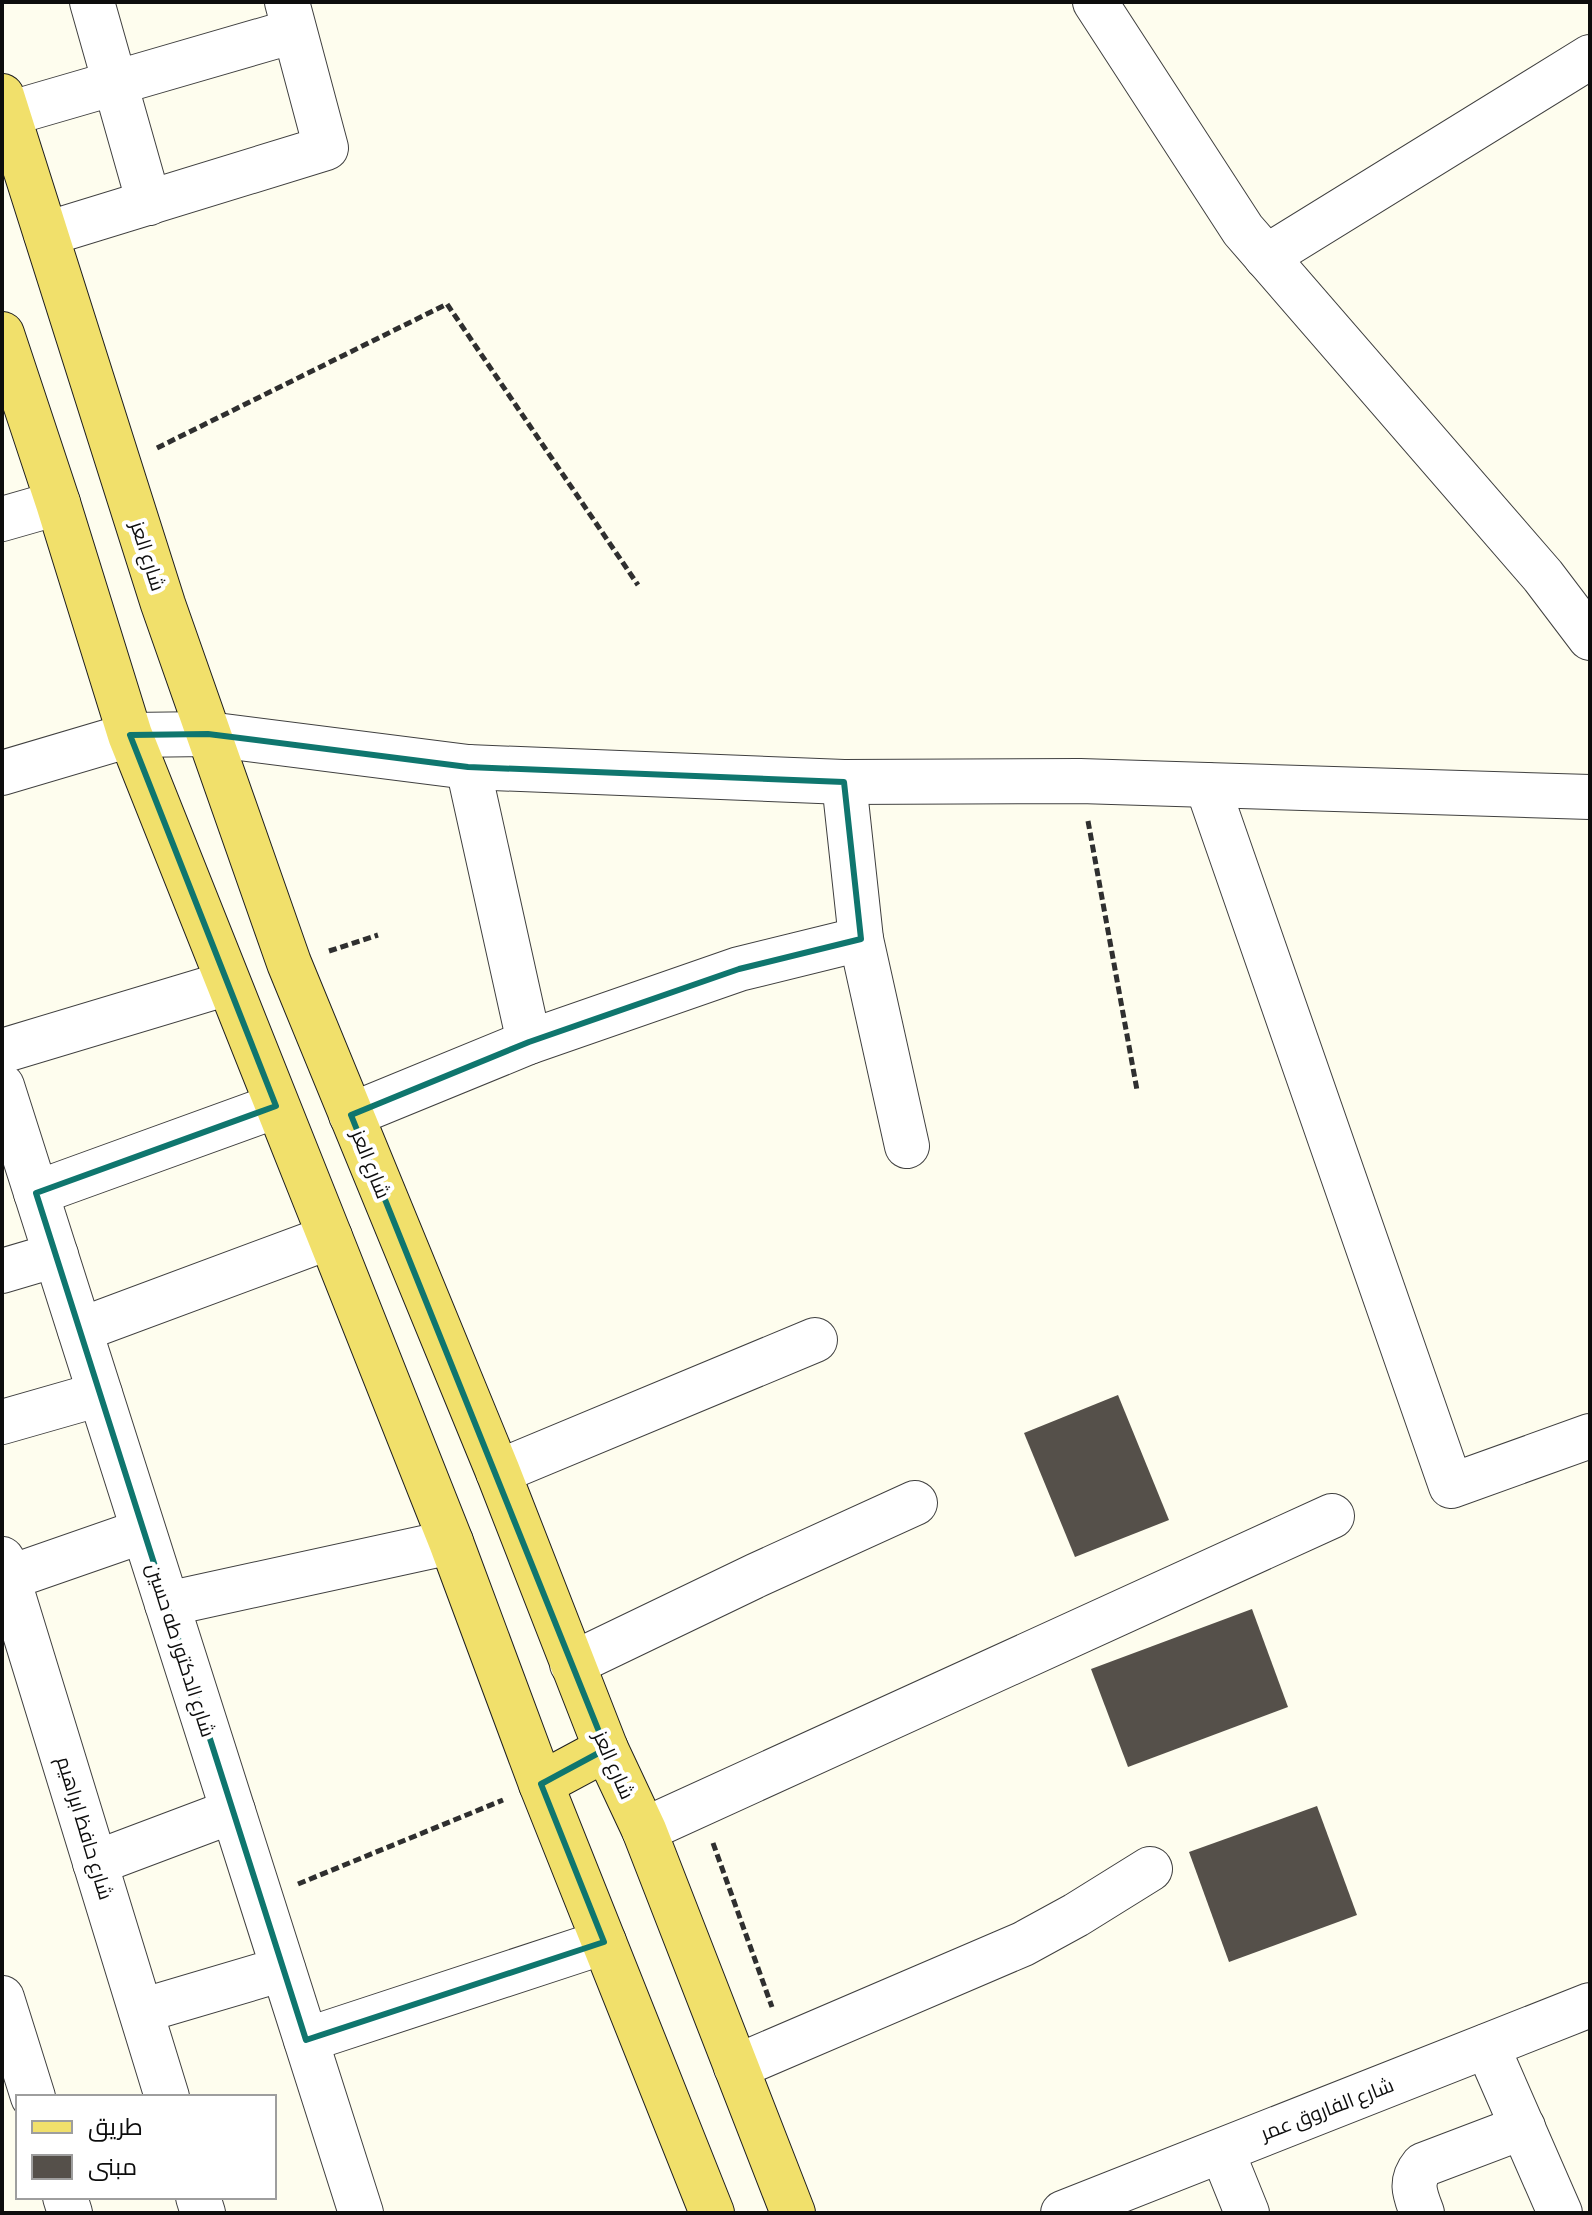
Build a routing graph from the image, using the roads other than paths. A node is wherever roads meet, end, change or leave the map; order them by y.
1 (92, 2) edge
2 (1095, 2) edge
3 (291, 16) edge
4 (1590, 57) edge
5 (116, 85) junction
6 (5, 105) edge
7 (149, 203) junction
8 (46, 234) junction
9 (1266, 257) junction
10 (2, 334) edge
11 (58, 503) junction
12 (2, 519) edge
13 (1590, 638) edge
14 (208, 734) junction
15 (130, 735) junction
16 (468, 767) junction
17 (2, 773) edge
18 (844, 782) junction
19 (1207, 785) junction
20 (1590, 797) edge
21 (861, 939) junction
22 (228, 983) junction
23 (529, 1042) junction
24 (2, 1051) edge
25 (4, 1098) edge
26 (276, 1106) junction
27 (351, 1115) junction
28 (907, 1146) dead end
29 (36, 1193) junction
30 (330, 1237) junction
31 (56, 1255) junction
32 (2, 1271) edge
33 (80, 1330) junction
34 (815, 1340) dead end
35 (100, 1394) junction
36 (2, 1422) edge
37 (1590, 1436) edge
38 (498, 1472) junction
39 (915, 1503) dead end
40 (1332, 1516) dead end
41 (143, 1531) junction
42 (451, 1542) junction
43 (8, 1592) edge
44 (167, 1604) junction
45 (572, 1664) junction
46 (606, 1749) junction
47 (541, 1784) junction
48 (233, 1811) junction
49 (644, 1830) junction
50 (95, 1863) junction
51 (1150, 1869) dead end
52 (604, 1942) junction
53 (283, 1969) junction
54 (2, 1998) edge
55 (1590, 2005) edge
56 (141, 2011) junction
57 (306, 2040) junction
58 (1487, 2046) junction
59 (736, 2067) junction
60 (32, 2095) edge
61 (166, 2095) edge
62 (1523, 2127) junction
63 (1222, 2151) junction
64 (1085, 2209) edge
65 (361, 2213) edge
66 (712, 2213) edge
67 (793, 2213) edge
68 (1247, 2213) edge
69 (1422, 2213) edge
70 (1560, 2213) edge

1 - 5 street
2 - 9 street
3 - 5 street
3 - 7 street
4 - 9 street
5 - 6 street
5 - 7 street
6 - 8 main road, شارع العز
7 - 8 street
8 - 14 main road, شارع العز
9 - 13 street
10 - 11 main road
11 - 12 street
11 - 15 main road
14 - 15 street
14 - 16 street
14 - 27 main road, شارع العز
15 - 17 street
15 - 22 main road
16 - 18 street
16 - 23 street
18 - 19 street
18 - 21 street
19 - 20 street
19 - 37 street
21 - 23 street
21 - 28 street
22 - 24 street
22 - 26 main road
23 - 27 street
25 - 29 street, شارع الدكتور طه حسين
26 - 29 street
26 - 30 main road
27 - 38 main road, شارع العز
29 - 31 street, شارع الدكتور طه حسين
30 - 33 street
30 - 42 main road
31 - 32 street
31 - 33 street, شارع الدكتور طه حسين
33 - 35 street, شارع الدكتور طه حسين
34 - 38 street
35 - 36 street
35 - 41 street, شارع الدكتور طه حسين
38 - 45 main road, شارع العز
39 - 45 street
40 - 49 street
41 - 43 street
41 - 44 street, شارع الدكتور طه حسين
42 - 44 street
42 - 47 main road
43 - 50 street, شارع حافظ ابراهيم
44 - 48 street, شارع الدكتور طه حسين
45 - 46 main road, شارع العز
46 - 47 main road
46 - 49 main road, شارع العز
47 - 52 main road
48 - 50 street
48 - 53 street, شارع الدكتور طه حسين
49 - 59 main road, شارع العز
50 - 56 street, شارع حافظ ابراهيم
51 - 59 street
52 - 57 street
52 - 66 main road
53 - 56 street
53 - 57 street, شارع الدكتور طه حسين
54 - 60 street
55 - 58 street, شارع الفاروق عمر
56 - 61 street, شارع حافظ ابراهيم
57 - 65 street, شارع الدكتور طه حسين
58 - 62 street
58 - 63 street, شارع الفاروق عمر
59 - 67 main road, شارع العز
62 - 69 street
62 - 70 street
63 - 64 street, شارع الفاروق عمر
63 - 68 street

